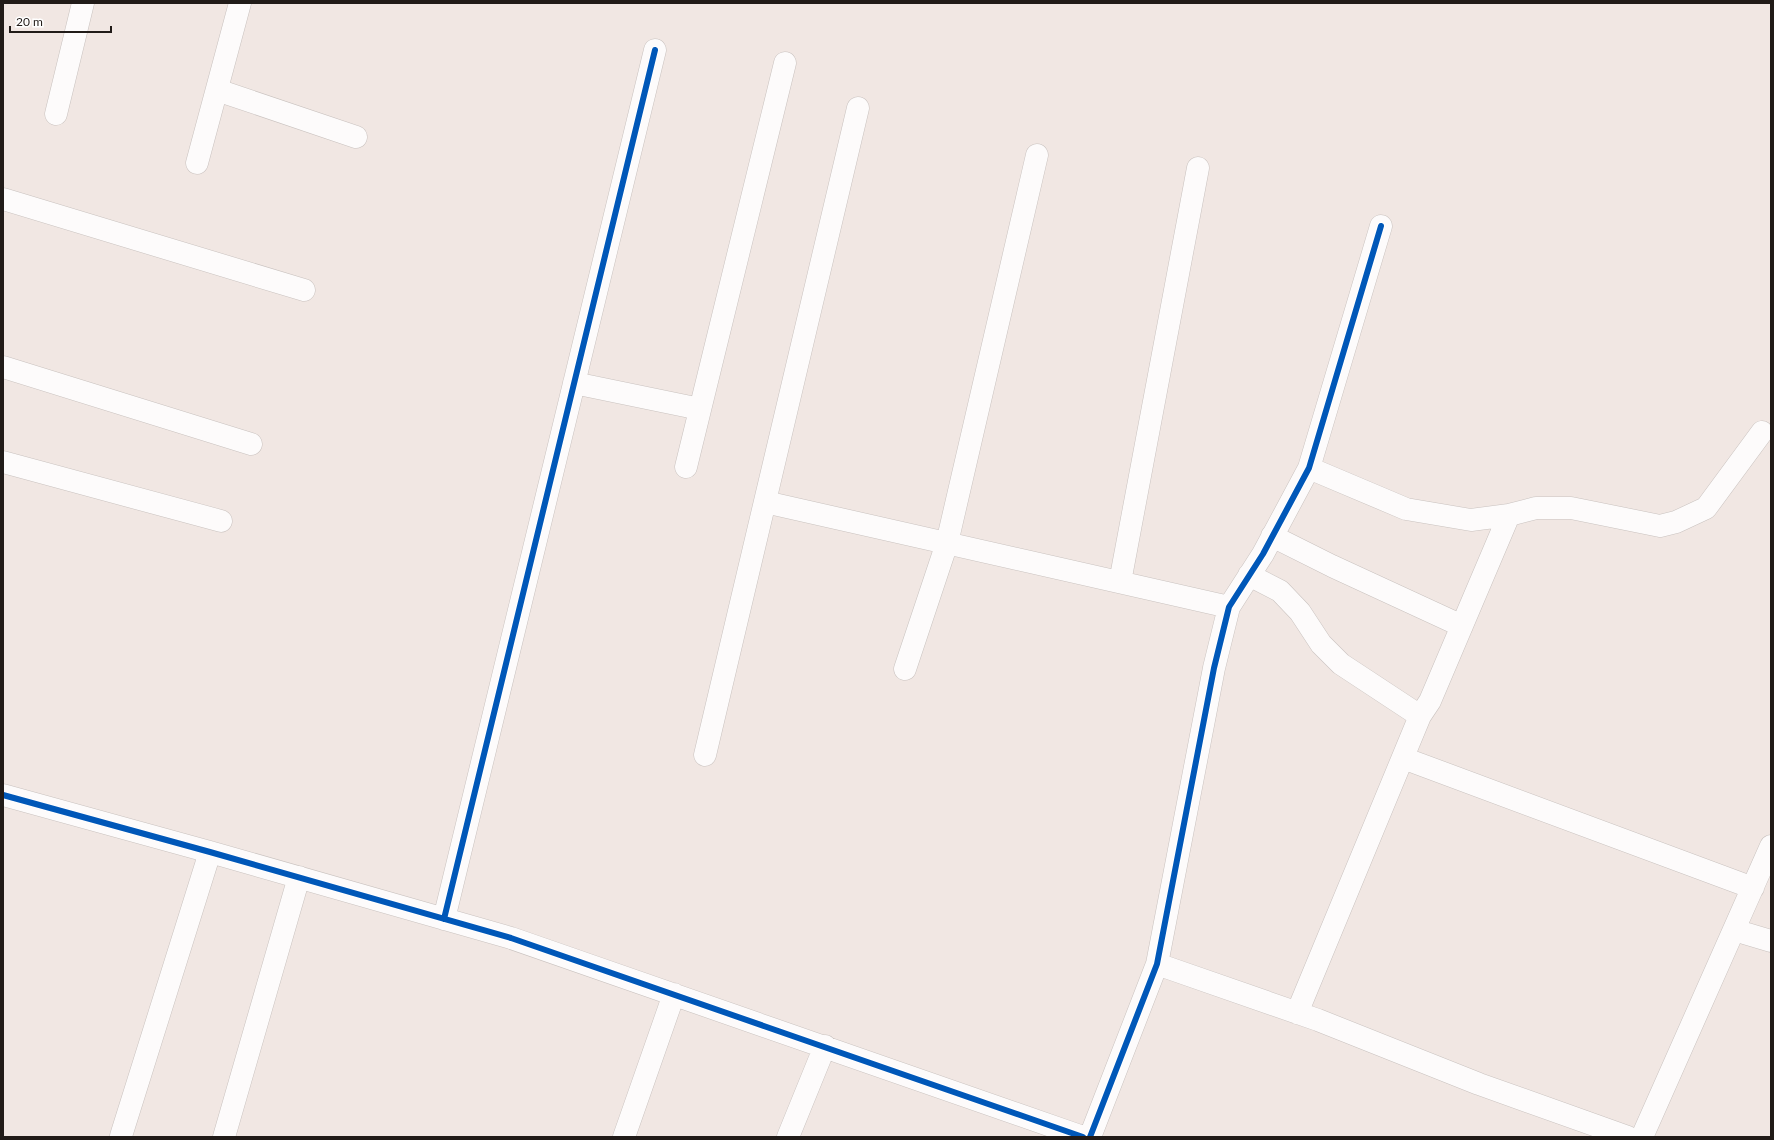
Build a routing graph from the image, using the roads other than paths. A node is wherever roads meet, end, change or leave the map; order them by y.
1 (83, 3) edge
2 (240, 3) edge
3 (655, 50) dead end
4 (784, 63) dead end
5 (217, 90) junction
6 (858, 108) dead end
7 (56, 114) dead end
8 (356, 137) dead end
9 (1036, 155) dead end
10 (197, 163) dead end
11 (1198, 168) dead end
12 (3, 198) edge
13 (1381, 226) dead end
14 (304, 290) dead end
15 (3, 367) edge
16 (574, 383) junction
17 (700, 409) junction
18 (1762, 432) dead end
19 (251, 444) dead end
20 (3, 462) edge
21 (686, 467) dead end
22 (1309, 468) junction
23 (765, 502) junction
24 (1509, 515) junction
25 (221, 521) dead end
26 (1272, 536) junction
27 (947, 543) junction
28 (1249, 575) junction
29 (1120, 582) junction
30 (1229, 607) junction
31 (1462, 626) junction
32 (905, 669) dead end
33 (1420, 716) junction
34 (705, 756) dead end
35 (1403, 758) junction
36 (3, 795) edge
37 (1771, 846) edge
38 (210, 852) junction
39 (299, 877) junction
40 (1753, 888) junction
41 (444, 919) junction
42 (1734, 930) junction
43 (1771, 941) edge
44 (1157, 964) junction
45 (674, 994) junction
46 (1297, 1013) junction
47 (825, 1046) junction
48 (121, 1136) dead end
49 (224, 1137) edge
50 (624, 1137) edge
51 (788, 1137) edge
52 (1083, 1137) edge
53 (1090, 1137) edge
54 (1628, 1137) edge
55 (1642, 1137) edge

1 - 7 street
2 - 5 street
3 - 16 street
4 - 17 street
5 - 8 street
5 - 10 street
6 - 23 street
9 - 27 street
11 - 29 street
12 - 14 street
13 - 22 street
15 - 19 street
16 - 17 street
16 - 41 street
17 - 21 street
18 - 24 street
20 - 25 street
22 - 24 street
22 - 26 street
23 - 27 street
23 - 34 street
24 - 31 street
26 - 28 street
26 - 31 street
27 - 29 street
27 - 32 street
28 - 30 street
28 - 33 street
29 - 30 street
30 - 44 street
31 - 33 street
33 - 35 street
35 - 40 street
35 - 46 street
36 - 38 street
37 - 40 street
38 - 39 street
38 - 48 street
39 - 41 street
39 - 49 street
40 - 42 street
41 - 45 street
42 - 43 street
42 - 55 street
44 - 46 street
44 - 53 street
45 - 47 street
45 - 50 street
46 - 54 street
47 - 51 street
47 - 52 street

